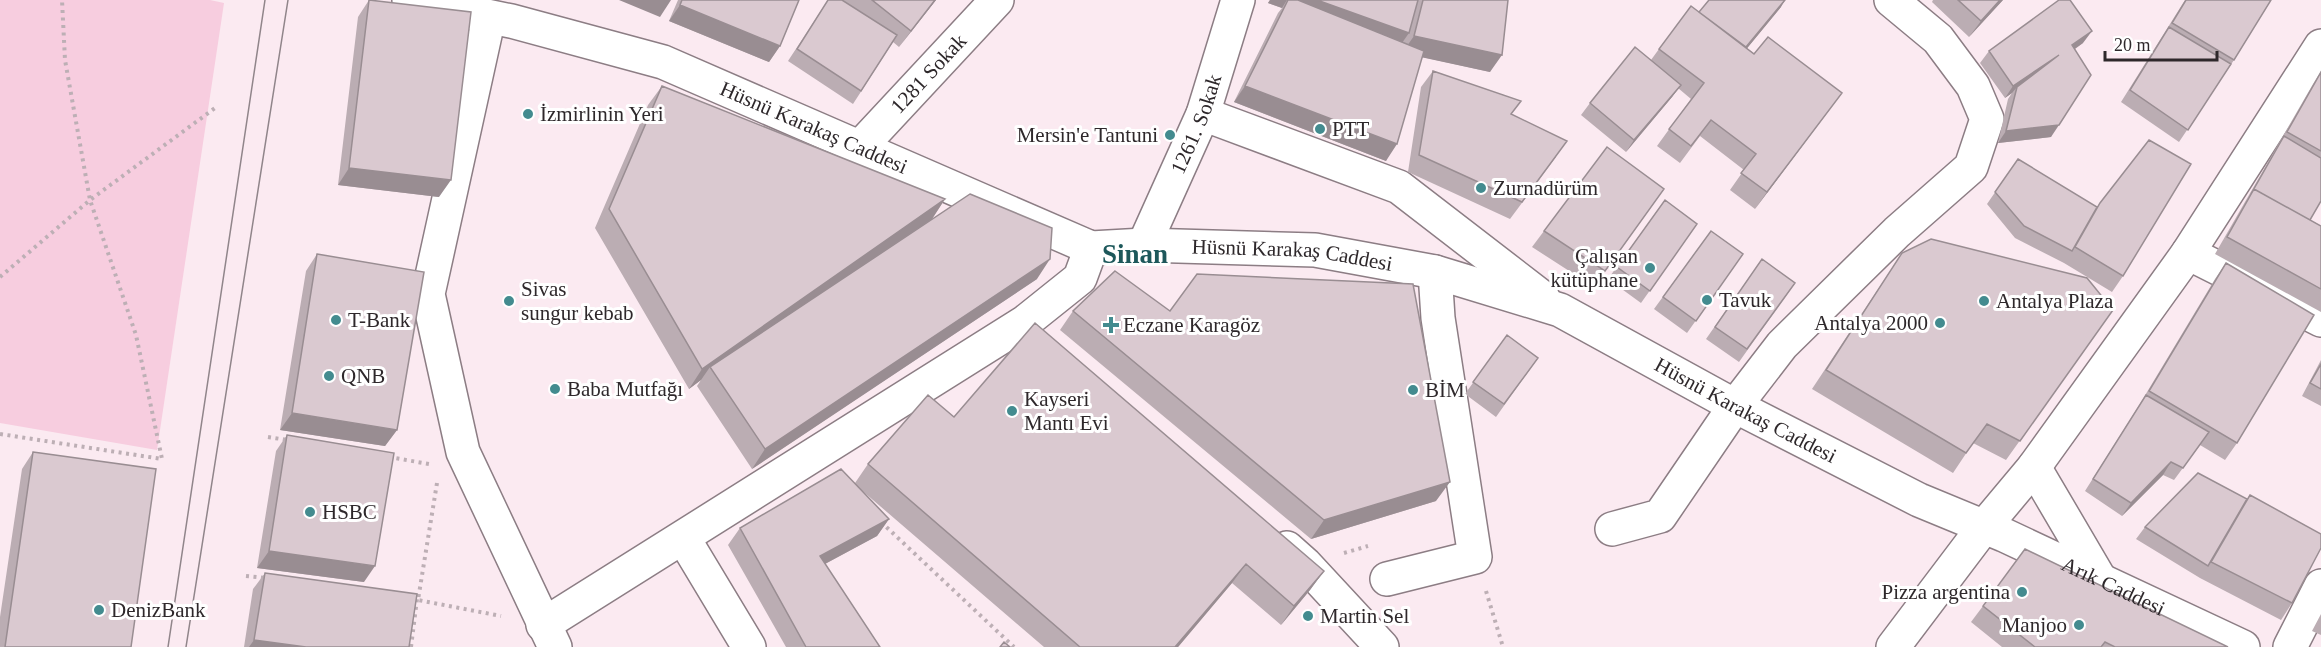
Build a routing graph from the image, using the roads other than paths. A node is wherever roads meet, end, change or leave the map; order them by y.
1 (409, 0) edge
2 (997, 0) edge
3 (1238, 0) edge
4 (1891, 0) edge
5 (506, 13) edge
6 (2321, 46) edge
7 (1203, 114) junction
8 (861, 146) junction
9 (1144, 245) junction
10 (1091, 248) junction
11 (2188, 253) junction
12 (1435, 272) junction
13 (1560, 310) junction
14 (2321, 320) edge
15 (1025, 322) junction
16 (1052, 345) edge
17 (1735, 406) junction
18 (2034, 467) junction
19 (1260, 525) edge
20 (1983, 528) junction
21 (1612, 530) dead end
22 (684, 539) junction
23 (1387, 579) dead end
24 (2101, 580) junction
25 (2321, 586) edge
26 (549, 636) edge
27 (749, 647) edge
28 (1382, 647) edge
29 (1893, 647) edge
30 (2244, 647) edge
31 (2290, 647) edge

1 - 5 street, Hüsnü Karakaş Caddesi
2 - 8 street, 1281 Sokak
3 - 7 street, 1261. Sokak
4 - 17 street
5 - 8 street, Hüsnü Karakaş Caddesi
5 - 26 street
6 - 11 street
7 - 9 street, 1261. Sokak
7 - 13 street
8 - 10 street, Hüsnü Karakaş Caddesi
9 - 10 street, Hüsnü Karakaş Caddesi
9 - 12 street, Hüsnü Karakaş Caddesi
10 - 15 street
11 - 14 street
11 - 18 street
12 - 13 street, Hüsnü Karakaş Caddesi
12 - 23 street
13 - 17 street, Hüsnü Karakaş Caddesi
15 - 16 street
15 - 22 street
17 - 20 street, Hüsnü Karakaş Caddesi
17 - 21 street
18 - 20 street
18 - 24 street
19 - 28 street
20 - 24 street, Arık Caddesi
20 - 29 street
22 - 26 street
22 - 27 street
24 - 30 street, Arık Caddesi
25 - 31 street

